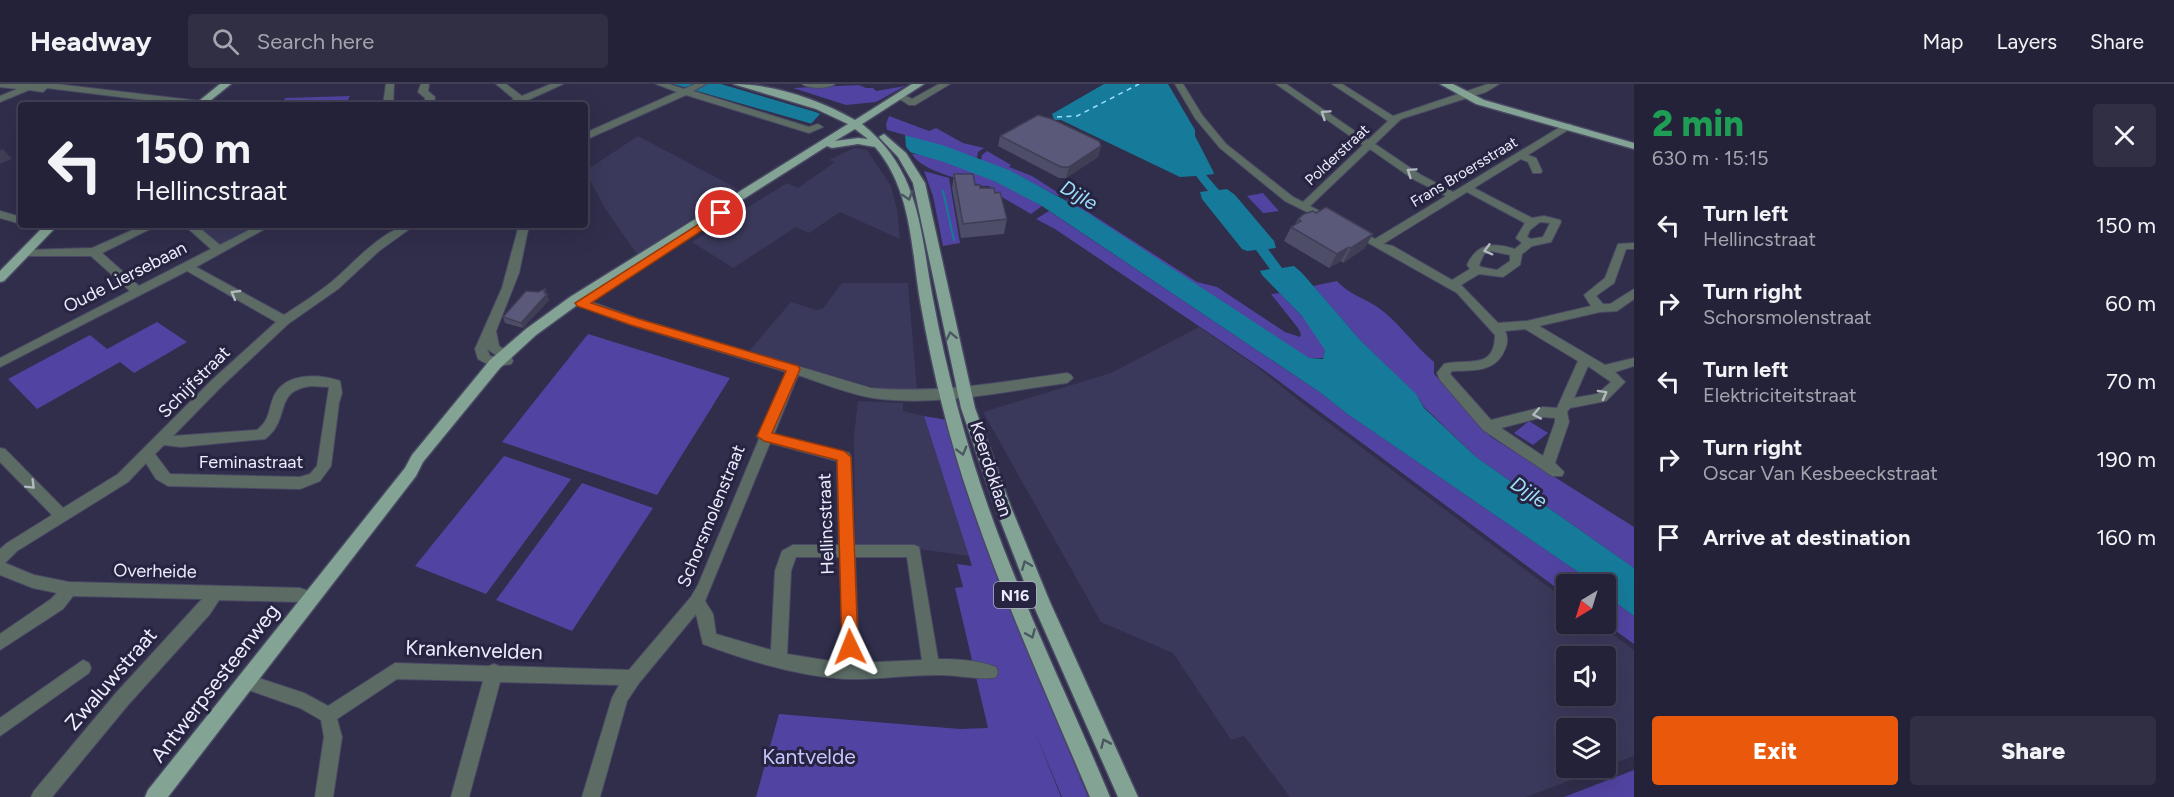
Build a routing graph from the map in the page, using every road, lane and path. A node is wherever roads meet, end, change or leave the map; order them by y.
1 (0, 84) edge
2 (226, 84) edge
3 (390, 84) edge
4 (425, 84) edge
5 (500, 84) edge
6 (559, 84) edge
7 (660, 84) edge
8 (702, 84) edge
9 (738, 84) edge
10 (758, 84) edge
11 (806, 84) edge
12 (831, 84) edge
13 (919, 84) edge
14 (933, 84) edge
15 (946, 84) edge
16 (1179, 84) edge
17 (1280, 84) edge
18 (1336, 84) edge
19 (1444, 84) edge
20 (1495, 84) edge
21 (31, 85) edge
22 (688, 92) junction
23 (1463, 95) junction
24 (0, 99) edge
25 (906, 99) junction
26 (146, 102) edge
27 (174, 102) edge
28 (203, 102) edge
29 (388, 102) edge
30 (429, 102) edge
31 (523, 102) edge
32 (1394, 121) junction
33 (862, 124) junction
34 (1568, 126) junction
35 (818, 127) dead end
36 (843, 134) junction
37 (588, 136) edge
38 (832, 145) junction
39 (879, 145) junction
40 (1370, 145) junction
41 (1634, 146) edge
42 (1521, 155) junction
43 (1537, 171) dead end
44 (1466, 188) junction
45 (1454, 196) junction
46 (1304, 206) junction
47 (0, 214) edge
48 (18, 220) edge
49 (1531, 222) junction
50 (49, 228) edge
51 (146, 228) edge
52 (193, 228) edge
53 (261, 228) edge
54 (406, 228) edge
55 (523, 228) edge
56 (1529, 243) junction
57 (1633, 248) edge
58 (218, 249) junction
59 (1385, 249) junction
60 (27, 252) junction
61 (94, 252) junction
62 (1516, 253) junction
63 (186, 266) junction
64 (1477, 270) junction
65 (0, 278) edge
66 (1452, 285) junction
67 (137, 291) junction
68 (1634, 293) edge
69 (578, 302) junction
70 (1600, 308) junction
71 (284, 321) junction
72 (1527, 325) junction
73 (1495, 327) junction
74 (1585, 359) junction
75 (502, 360) junction
76 (1634, 362) edge
77 (0, 363) edge
78 (794, 369) junction
79 (1604, 370) junction
80 (1067, 378) dead end
81 (964, 393) junction
82 (946, 395) junction
83 (1563, 408) junction
84 (1488, 426) junction
85 (764, 436) junction
86 (162, 440) junction
87 (0, 453) edge
88 (147, 455) junction
89 (63, 517) junction
90 (847, 551) junction
91 (0, 559) edge
92 (0, 568) edge
93 (69, 589) junction
94 (216, 592) junction
95 (312, 599) junction
96 (696, 602) junction
97 (0, 642) edge
98 (779, 660) junction
99 (83, 668) dead end
100 (930, 668) junction
101 (850, 671) junction
102 (494, 672) junction
103 (990, 672) dead end
104 (633, 678) junction
105 (246, 682) junction
106 (328, 715) junction
107 (0, 728) edge
108 (40, 797) edge
109 (156, 797) edge
110 (324, 797) edge
111 (460, 797) edge
112 (591, 797) edge
113 (1100, 797) edge
114 (1128, 797) edge

1 - 21 street
2 - 28 main road
3 - 29 street
4 - 30 street
5 - 31 street
6 - 31 street
7 - 22 street
8 - 22 street
9 - 33 main road
10 - 33 main road
11 - 12 street
13 - 25 main road
14 - 25 main road
15 - 25 street
16 - 46 street, Polderstraat
40 -> 17 street
18 - 32 street
19 - 23 main road
20 - 23 street, Polderstraat
21 - 24 street
21 - 26 street
21 - 27 street
22 - 35 street
22 - 37 street
23 - 32 street, Polderstraat
23 - 34 main road
25 - 33 main road
32 - 40 street, Polderstraat
33 - 36 main road
33 - 39 main road, N16
81 -> 33 main road, Keerdoklaan / N16
34 - 41 main road
34 - 42 street, Frans Broersstraat
36 - 38 main road
36 - 69 main road
38 - 39 main road
38 - 69 main road
39 -> 82 main road, Keerdoklaan / N16
45 -> 40 street
40 - 46 street, Polderstraat
42 - 43 street
42 - 44 street, Frans Broersstraat
44 - 45 street, Frans Broersstraat
44 - 49 street
45 - 59 street, Frans Broersstraat
46 - 59 street
47 - 48 street
49 - 56 street
49 - 56 street
50 - 60 main road
51 - 61 street
52 - 58 street
53 - 58 street, Oude Liersebaan
54 - 71 street, Schijfstraat
55 - 75 street
56 - 62 street
57 - 70 street
58 - 63 street, Oude Liersebaan
59 - 66 street
60 - 61 street
60 - 65 main road
61 - 67 street
62 - 64 street
62 -> 64 street
63 - 67 street, Oude Liersebaan
71 -> 63 street
64 - 66 street
66 - 73 street
67 - 77 street, Oude Liersebaan
68 - 70 street
69 - 75 main road, Antwerpsesteenweg
69 - 78 street
70 - 72 street
71 - 86 street, Schijfstraat
72 - 73 street
72 - 74 street
73 - 84 street
74 - 79 street
74 - 83 street
75 - 95 main road, Antwerpsesteenweg
76 - 79 street
78 - 82 street
78 - 85 street, Schorsmolenstraat
83 -> 79 street
80 - 81 street
81 - 82 street
114 -> 81 main road, Keerdoklaan / N16
82 -> 113 main road, Keerdoklaan / N16
83 -> 84 street
83 - 84 street
85 - 90 street, Hellincstraat
85 - 96 street, Schorsmolenstraat
86 - 88 street, Schijfstraat
86 - 88 street, Feminastraat
87 -> 89 street
88 - 89 street, Schijfstraat
89 - 91 street, Schijfstraat
90 - 98 street
90 - 100 street
90 - 101 street, Hellincstraat
92 - 93 street, Overheide
93 - 94 street, Overheide
93 - 97 street
94 - 95 street, Overheide
94 - 108 street, Zwaluwstraat
95 - 105 main road, Antwerpsesteenweg
96 - 98 street
96 - 104 street, Schorsmolenstraat
98 - 101 street
99 - 107 street
100 - 101 street
100 - 103 street
102 - 104 street, Krankenvelden
102 - 106 street, Krankenvelden
102 - 111 street
104 - 112 street, Schorsmolenstraat
105 - 106 street
105 - 109 main road, Antwerpsesteenweg
106 - 110 street

